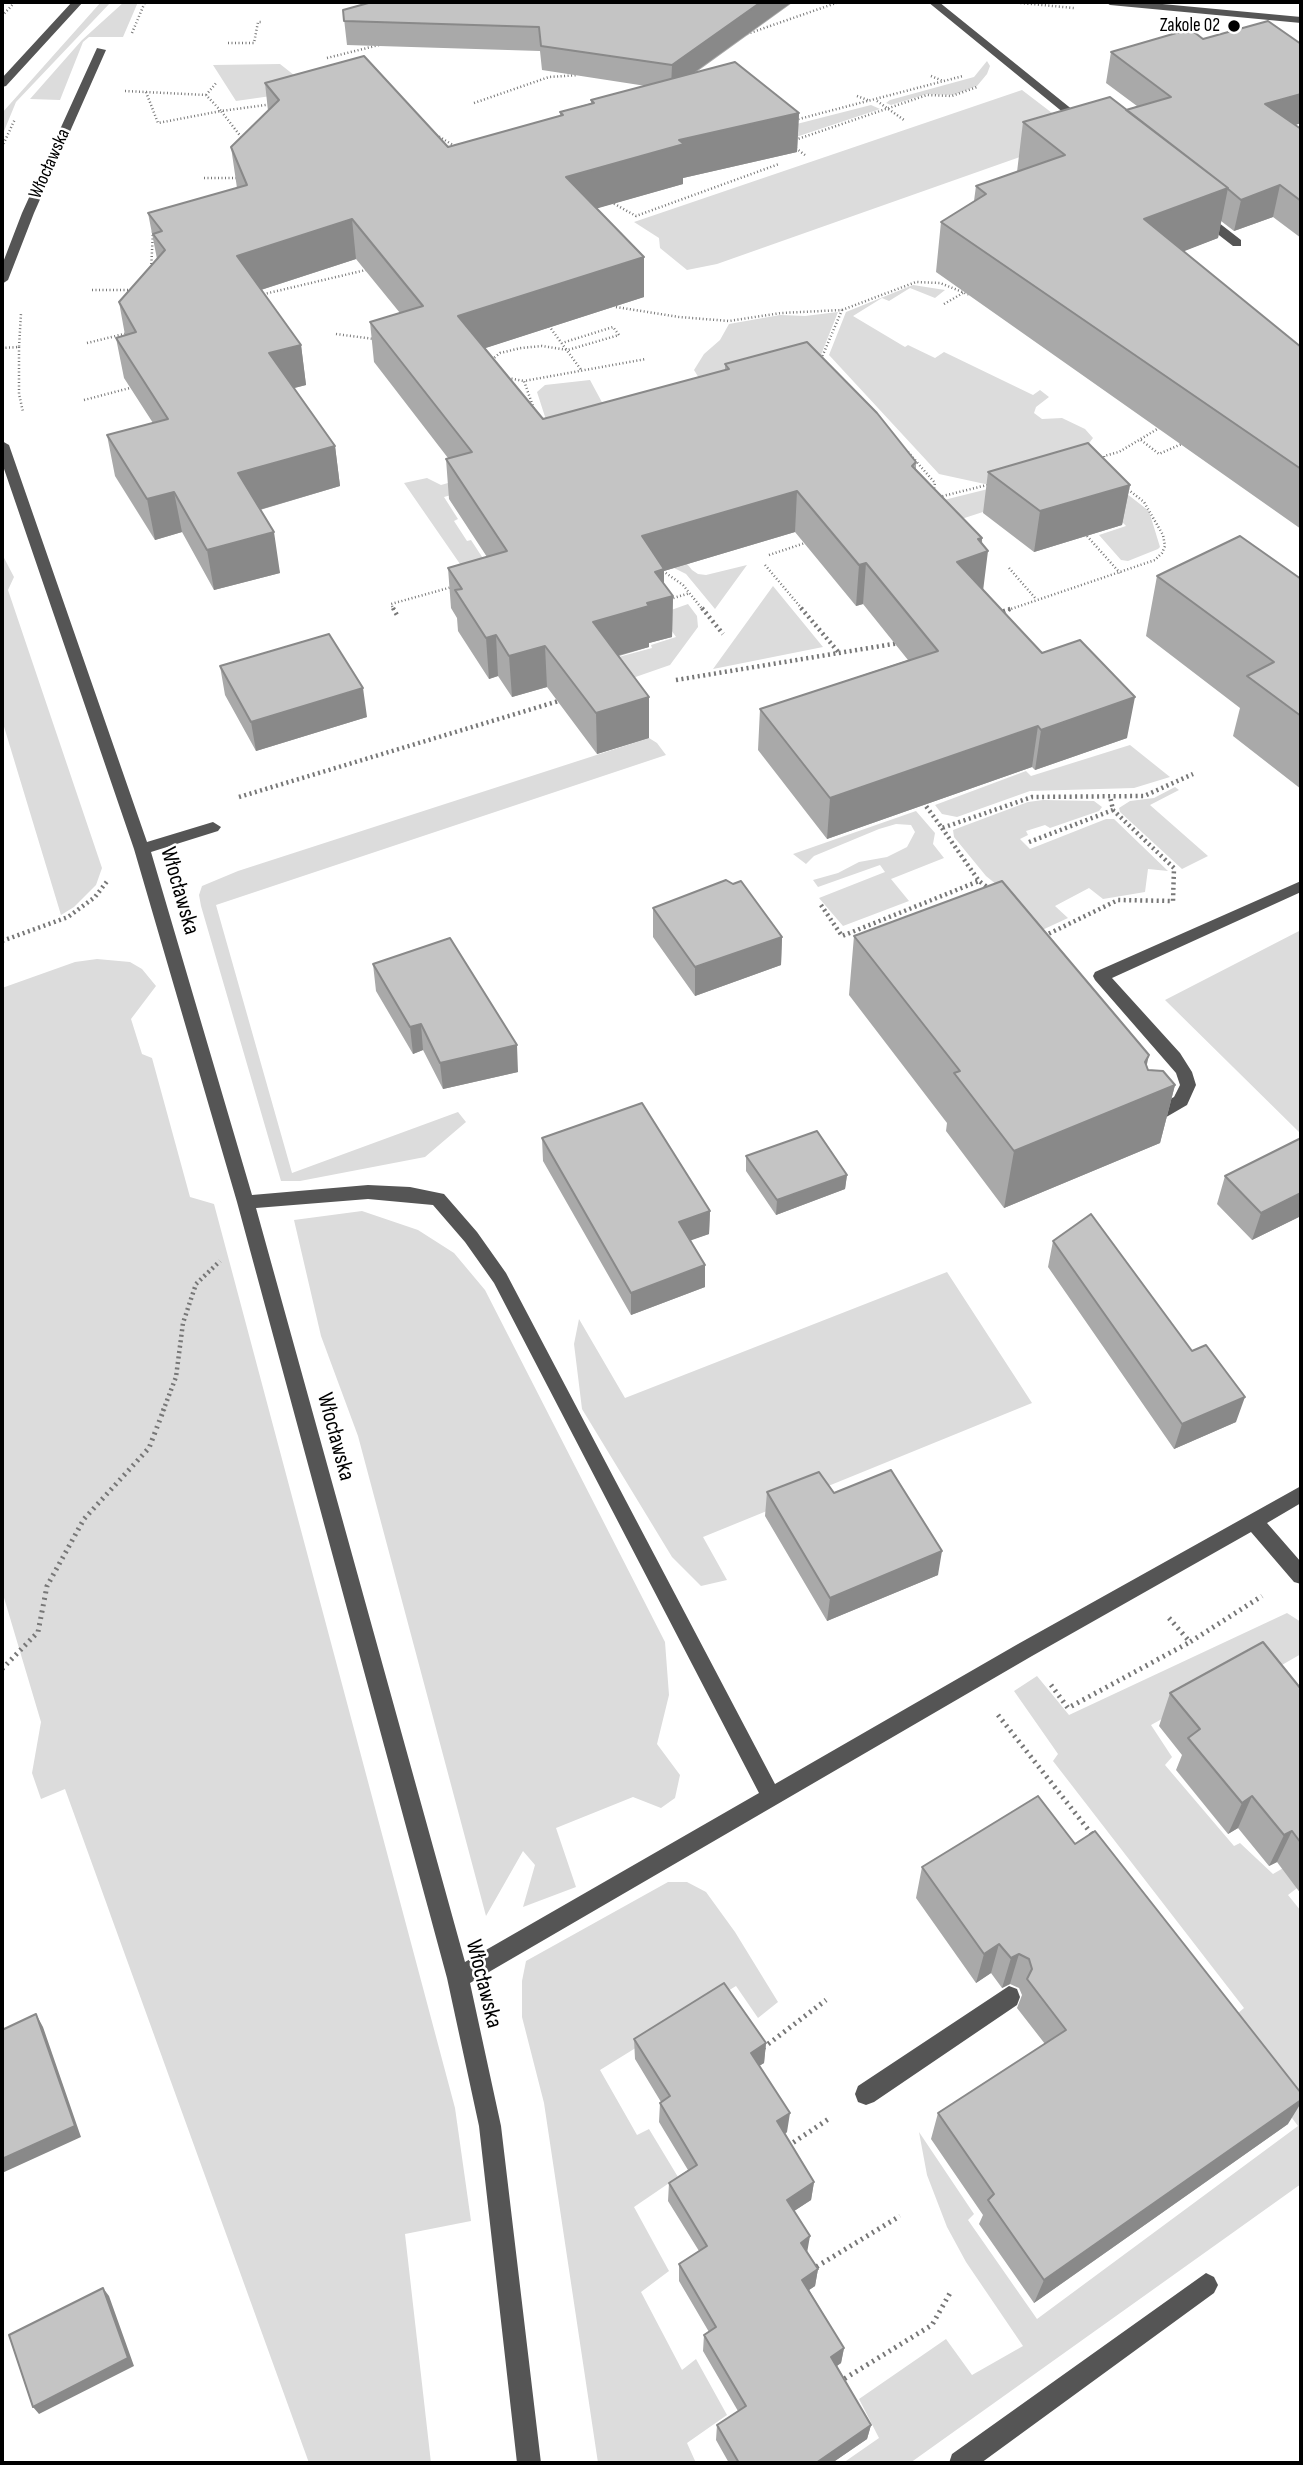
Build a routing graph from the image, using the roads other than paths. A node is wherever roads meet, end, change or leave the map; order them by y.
1 (78, 2) edge
2 (933, 2) edge
3 (1110, 2) edge
4 (1301, 20) edge
5 (101, 50) dead end
6 (2, 84) edge
7 (1092, 130) edge
8 (1189, 206) edge
9 (1237, 243) dead end
10 (2, 280) edge
11 (2, 444) edge
12 (214, 827) dead end
13 (144, 856) junction
14 (1301, 886) edge
15 (1142, 1121) edge
16 (246, 1202) junction
17 (1301, 1494) edge
18 (1254, 1522) junction
19 (1300, 1574) edge
20 (772, 1798) junction
21 (458, 1978) junction
22 (1009, 1997) edge
23 (866, 2094) road end
24 (1206, 2285) dead end
25 (529, 2463) edge
26 (961, 2463) edge

1 - 6 street
2 - 7 street
3 - 4 street
5 - 10 street, Włocławska
8 - 9 street
11 - 13 street, Włocławska
12 - 13 street
13 - 16 street, Włocławska
14 - 15 street
16 - 20 street
16 - 21 street, Włocławska
17 - 18 street
18 - 19 street
18 - 20 street
20 - 21 street
21 - 25 street, Włocławska
22 - 23 street
24 - 26 street

